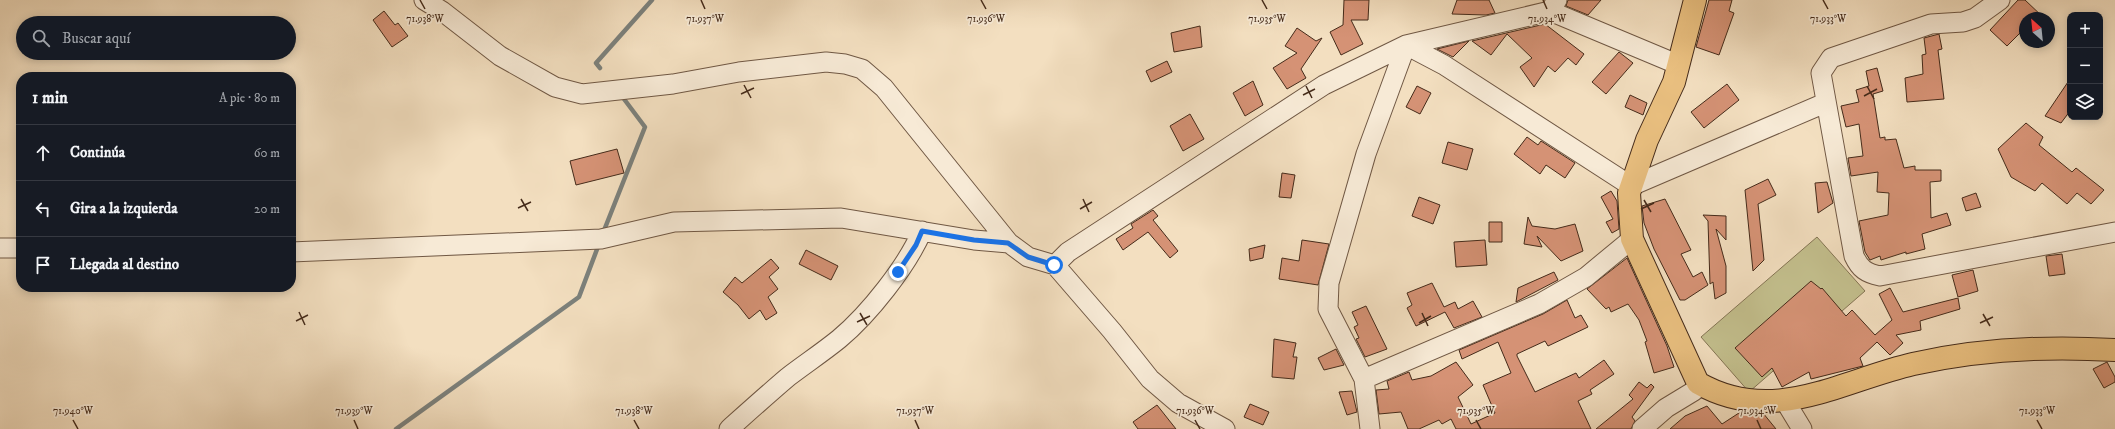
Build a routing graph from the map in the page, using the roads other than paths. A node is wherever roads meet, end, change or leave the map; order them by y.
1 (424, 0) edge
2 (1696, 0) edge
3 (2000, 0) edge
4 (1553, 5) edge
5 (1406, 45) junction
6 (1679, 65) junction
7 (1825, 103) junction
8 (1631, 186) junction
9 (922, 231) junction
10 (2115, 232) edge
11 (1632, 239) junction
12 (1008, 243) junction
13 (0, 248) edge
14 (16, 248) edge
15 (296, 252) edge
16 (1054, 265) junction
17 (2115, 350) edge
18 (1364, 379) junction
19 (1698, 383) junction
20 (1785, 401) junction
21 (729, 429) edge
22 (1224, 429) edge
23 (1370, 429) edge
24 (1642, 429) edge
25 (1802, 429) edge

1 - 12 street
2 - 6 main road
3 - 7 street
4 - 5 street
4 - 6 street
5 - 8 street
5 - 16 street
5 - 18 street
6 - 8 main road
7 - 8 street
7 - 10 street
8 - 11 main road
9 - 12 street
9 - 15 street
9 - 21 street
11 - 18 street
11 - 19 main road
12 - 16 street
13 - 14 street
16 - 22 street
17 - 20 main road
18 - 23 street
19 - 20 main road
19 - 24 street
20 - 25 street

